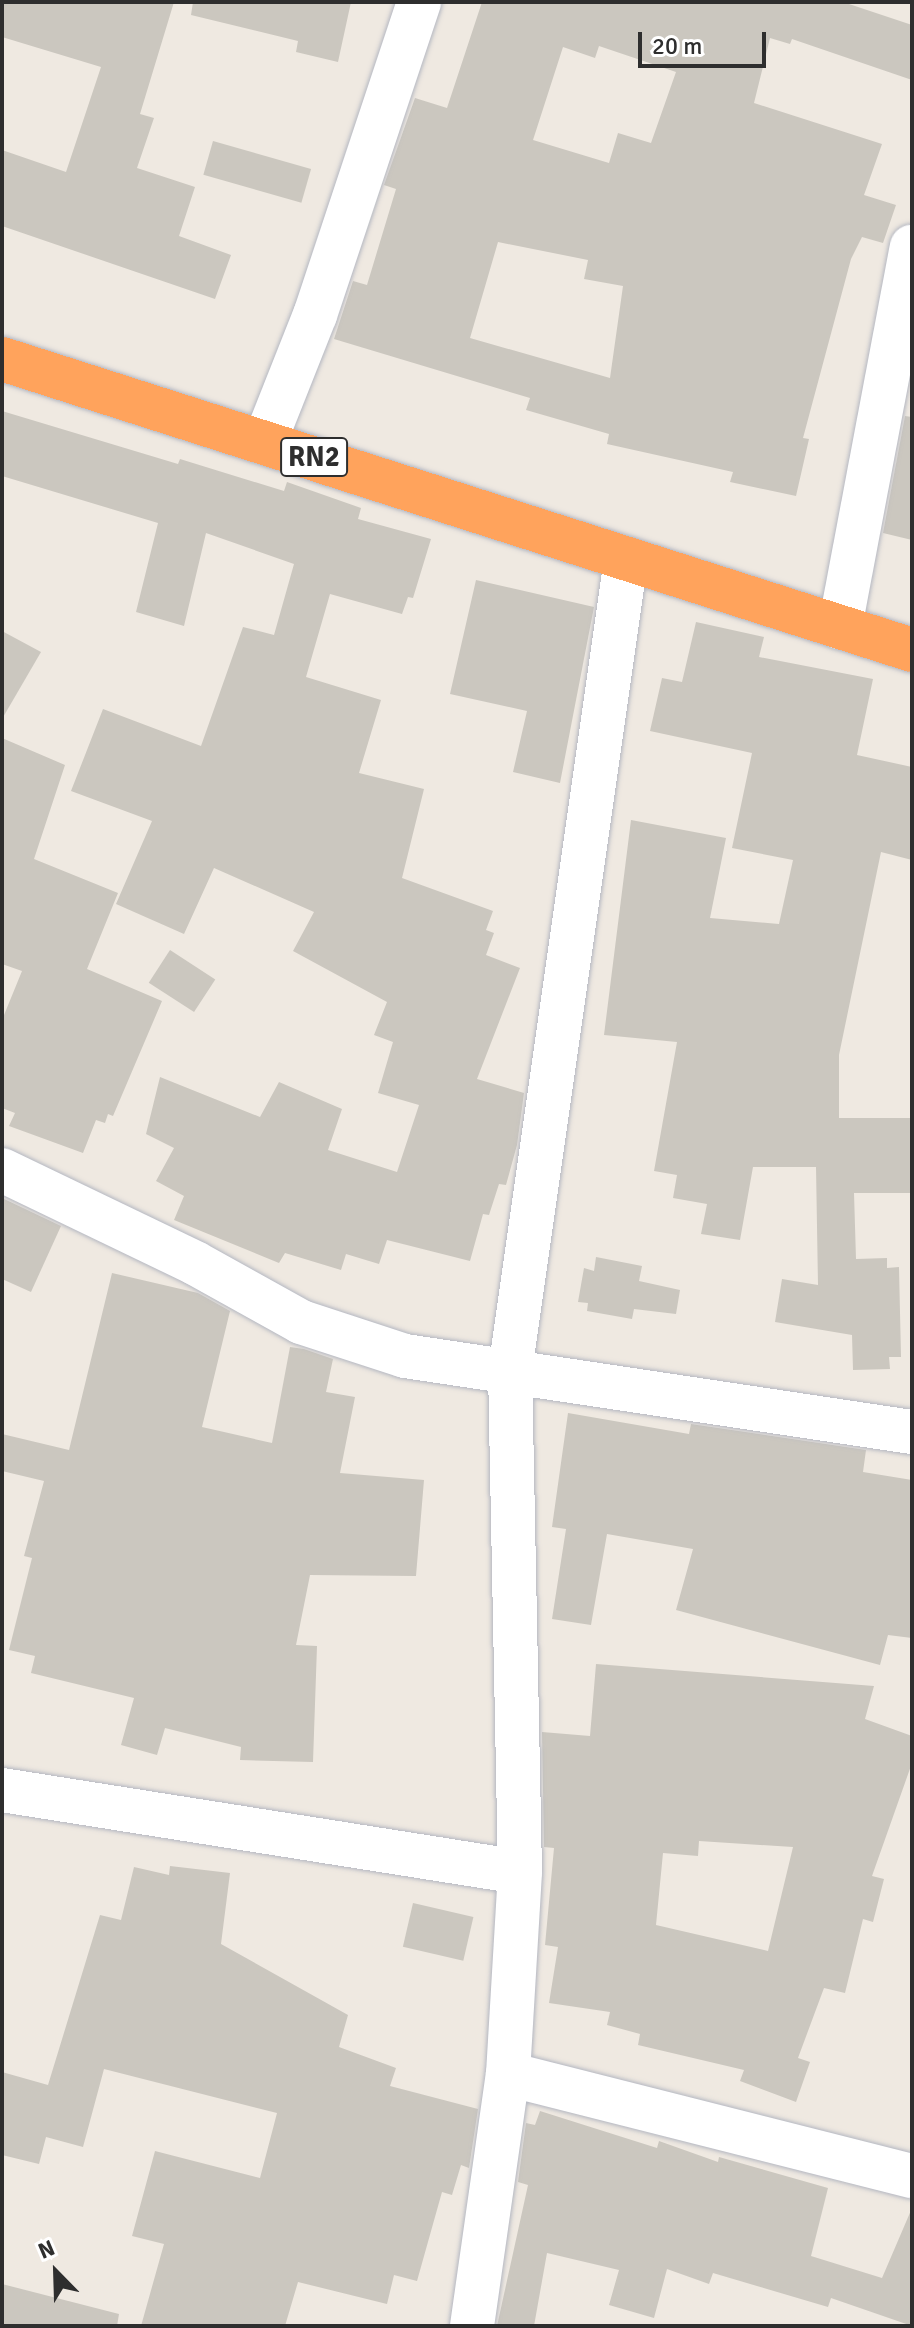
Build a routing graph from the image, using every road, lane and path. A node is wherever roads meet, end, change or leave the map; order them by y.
1 (419, 2) edge
2 (912, 247) edge
3 (2, 359) edge
4 (265, 441) junction
5 (626, 559) junction
6 (840, 627) junction
7 (912, 650) edge
8 (2, 1170) edge
9 (510, 1371) junction
10 (912, 1432) edge
11 (2, 1790) edge
12 (520, 1872) junction
13 (508, 2074) junction
14 (912, 2176) edge
15 (472, 2326) edge

1 - 4 street
2 - 6 street
3 - 4 highway, RN2
4 - 5 highway, RN2
5 - 6 highway, RN2
5 - 9 street
6 - 7 highway, RN2
8 - 9 street
9 - 10 street
9 - 12 street
11 - 12 street
12 - 13 street
13 - 14 street
13 - 15 street

